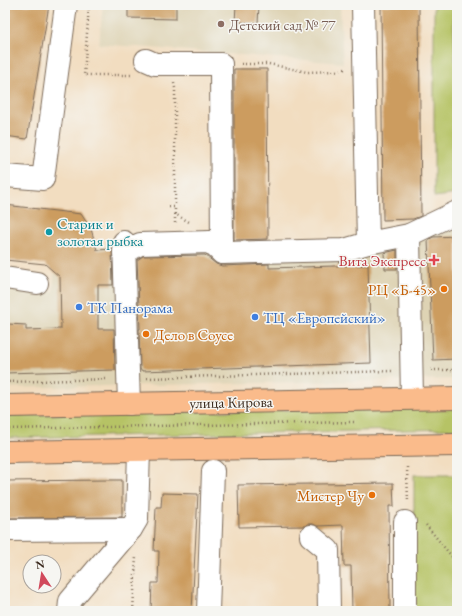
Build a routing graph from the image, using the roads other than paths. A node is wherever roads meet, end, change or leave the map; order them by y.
1 (66, 5) edge
2 (363, 5) edge
3 (151, 62) road end
4 (5, 176) edge
5 (457, 212) edge
6 (409, 235) junction
7 (368, 243) junction
8 (222, 253) junction
9 (5, 278) edge
10 (36, 283) dead end
11 (412, 398) junction
12 (457, 398) edge
13 (129, 404) junction
14 (5, 406) edge
15 (457, 445) edge
16 (139, 450) junction
17 (5, 452) edge
18 (213, 471) dead end
19 (405, 522) dead end
20 (131, 529) junction
21 (5, 530) edge
22 (311, 536) dead end
23 (69, 611) edge
24 (208, 611) edge
25 (329, 611) edge
26 (405, 611) edge

1 - 4 lane
2 - 7 lane
3 - 8 lane
5 - 6 lane
6 - 7 lane
6 - 11 lane
7 - 8 lane
8 - 13 lane
9 - 10 lane
11 - 12 main road, улица Кирова
11 - 13 main road, улица Кирова
13 - 14 main road, улица Кирова
15 - 16 main road
16 - 17 main road
16 - 20 lane
18 - 24 lane
19 - 26 lane
20 - 21 lane
20 - 23 lane
22 - 25 lane

